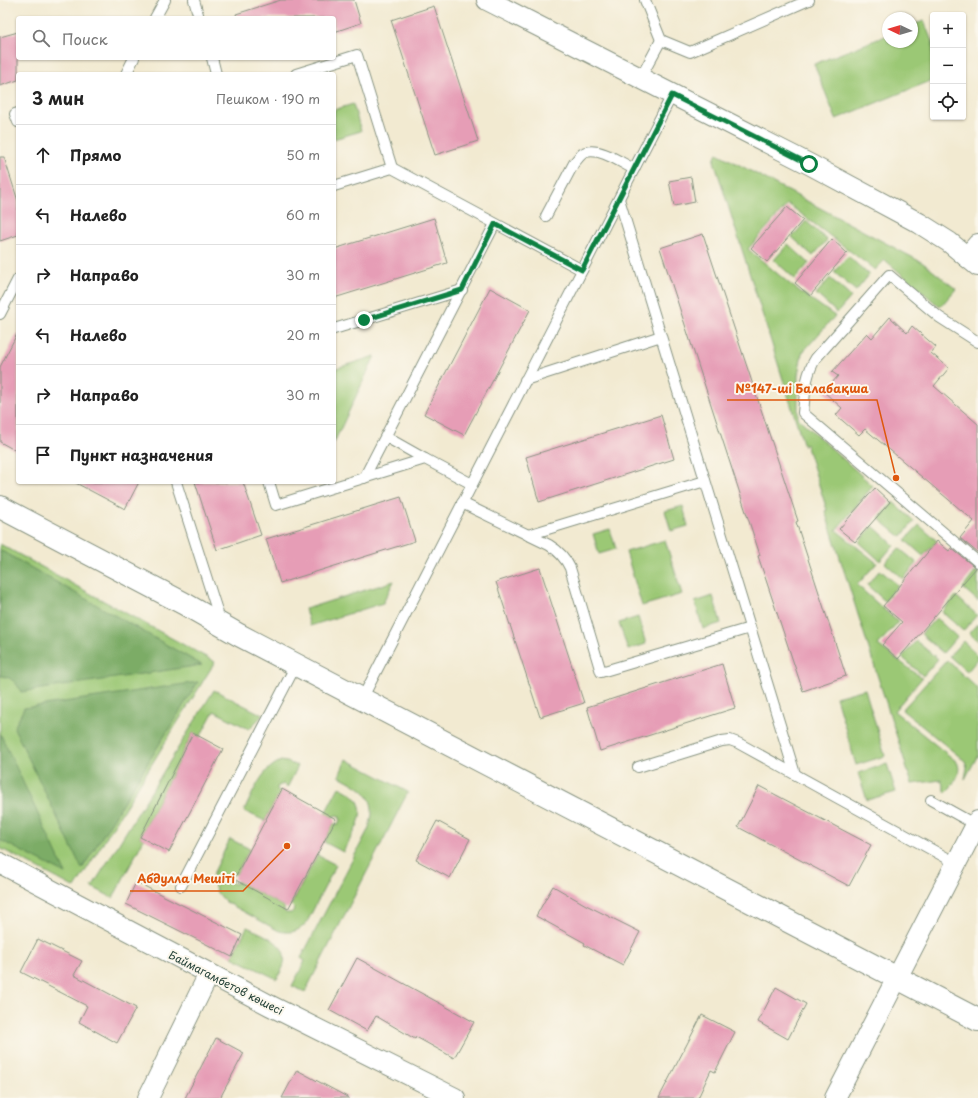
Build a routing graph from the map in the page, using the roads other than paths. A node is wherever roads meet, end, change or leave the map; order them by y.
1 (165, 0) edge
2 (194, 0) edge
3 (487, 0) edge
4 (645, 0) edge
5 (809, 0) edge
6 (156, 16) edge
7 (199, 16) edge
8 (661, 40) junction
9 (133, 60) edge
10 (212, 60) edge
11 (127, 72) edge
12 (216, 72) edge
13 (302, 72) edge
14 (640, 79) junction
15 (672, 95) junction
16 (392, 168) junction
17 (634, 169) junction
18 (336, 185) edge
19 (619, 199) junction
20 (546, 216) dead end
21 (495, 224) junction
22 (974, 256) edge
23 (582, 270) junction
24 (16, 283) edge
25 (462, 290) junction
26 (0, 314) edge
27 (336, 328) edge
28 (661, 336) junction
29 (978, 342) edge
30 (525, 380) junction
31 (386, 437) junction
32 (425, 459) junction
33 (364, 478) junction
34 (705, 481) junction
35 (177, 484) edge
36 (269, 484) edge
37 (472, 484) junction
38 (462, 502) junction
39 (0, 507) edge
40 (528, 535) junction
41 (978, 562) edge
42 (222, 626) junction
43 (750, 628) junction
44 (296, 665) junction
45 (362, 699) junction
46 (638, 767) dead end
47 (795, 774) junction
48 (931, 800) dead end
49 (977, 823) edge
50 (956, 863) junction
51 (0, 864) edge
52 (181, 886) dead end
53 (209, 974) junction
54 (898, 978) junction
55 (978, 1020) edge
56 (148, 1098) edge
57 (454, 1098) edge
58 (835, 1098) edge

1 - 6 lane
2 - 7 lane
3 - 14 street
4 - 8 lane
5 - 8 lane
8 - 14 lane
9 - 11 lane
10 - 12 lane
13 - 16 lane
14 - 15 street
15 - 17 lane
15 - 22 street
16 - 18 lane
16 - 21 lane
17 - 19 lane
17 - 20 lane
19 - 23 lane
19 - 28 lane
21 - 23 lane
21 - 25 lane
23 - 30 lane
24 - 26 lane
25 - 27 lane
25 - 31 lane
28 - 30 lane
28 - 34 lane
29 - 41 lane
30 - 37 lane
31 - 32 lane
31 - 33 lane
32 - 33 lane
32 - 37 lane
33 - 36 lane
34 - 40 lane
34 - 43 lane
35 - 42 lane
37 - 38 lane
38 - 40 lane
38 - 45 lane
39 - 42 street
40 - 43 lane
42 - 44 street
43 - 47 lane
44 - 45 street
44 - 52 lane
45 - 54 street
46 - 47 lane
47 - 50 lane
48 - 49 lane
49 - 50 street
50 - 54 street
51 - 53 street, Баймагамбетов көшесі
53 - 56 street
53 - 57 street, Баймагамбетов көшесі
54 - 55 street
54 - 58 street

